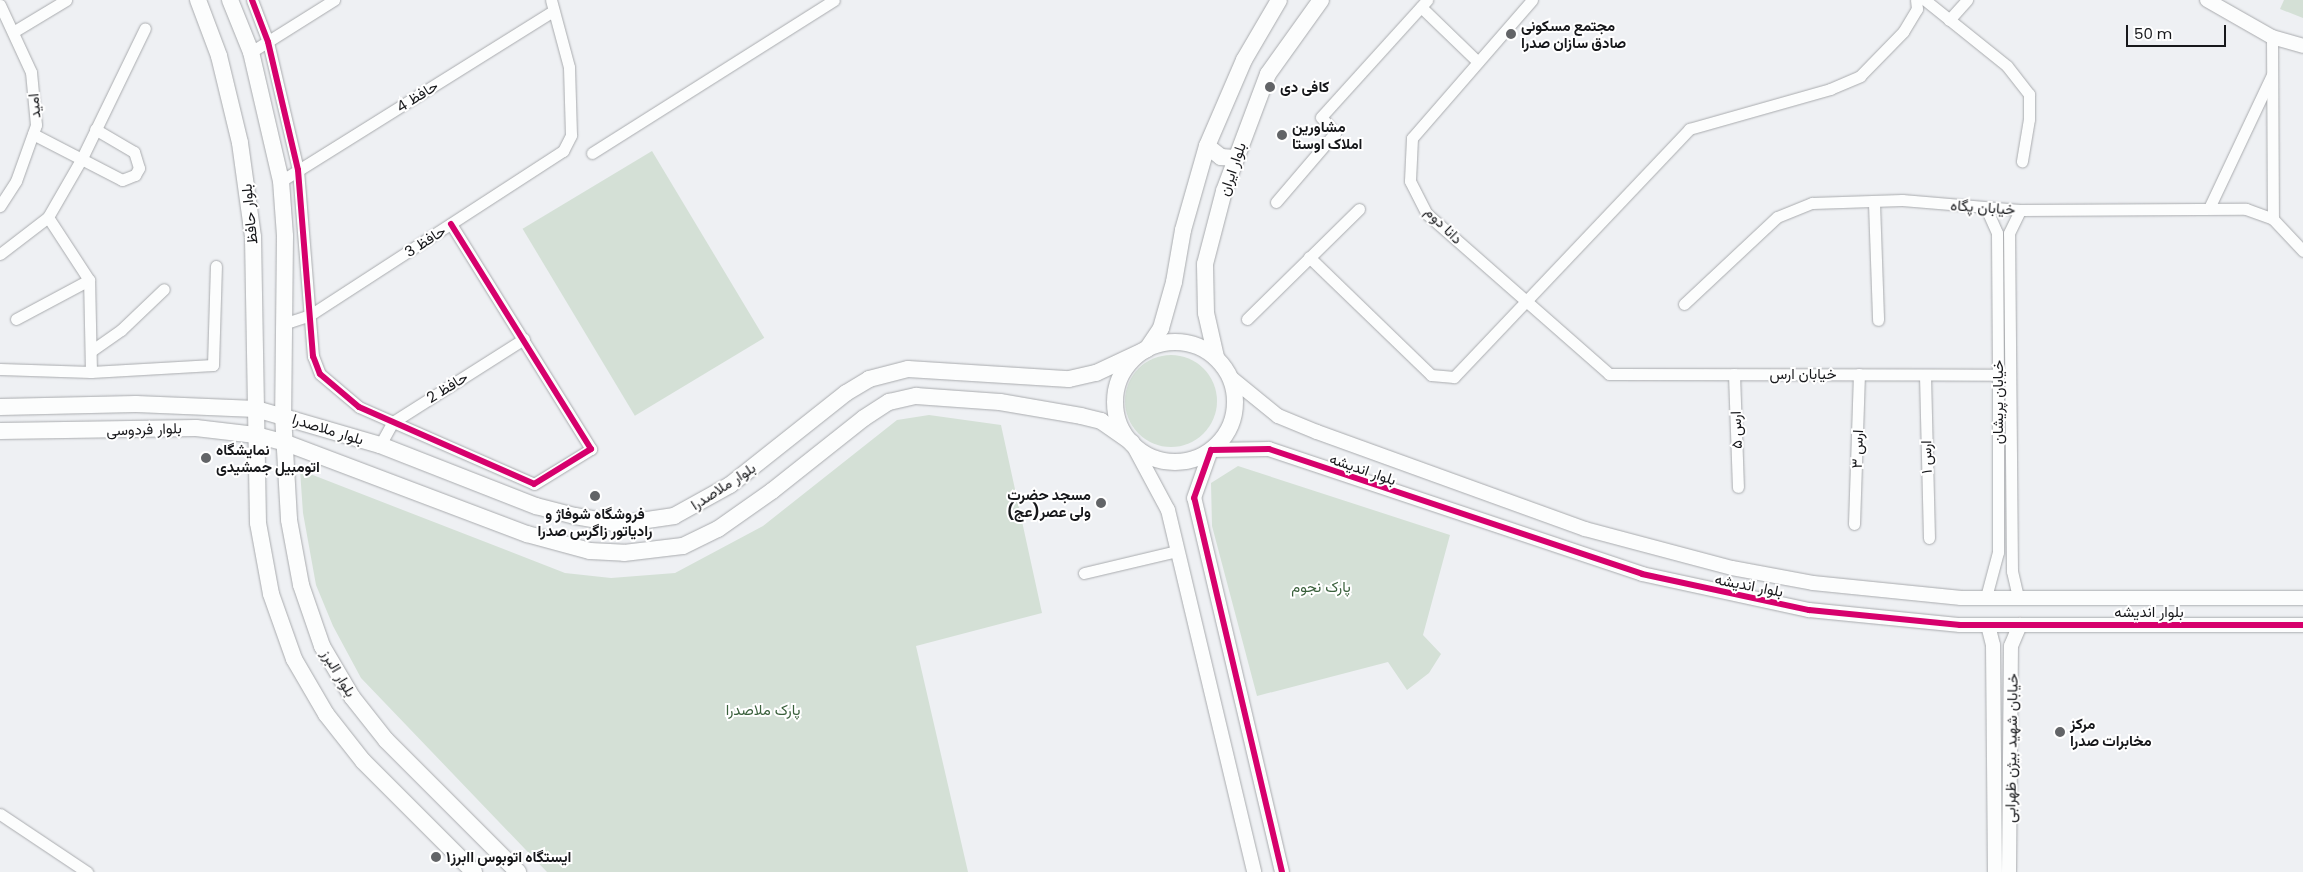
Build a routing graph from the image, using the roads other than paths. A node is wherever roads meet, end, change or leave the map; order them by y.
1 (66, 0) edge
2 (198, 0) edge
3 (230, 0) edge
4 (252, 0) edge
5 (334, 0) edge
6 (834, 0) edge
7 (1279, 0) edge
8 (1321, 0) edge
9 (1532, 0) edge
10 (1916, 0) edge
11 (1925, 0) edge
12 (1967, 0) edge
13 (2207, 0) edge
14 (1424, 4) edge
15 (0, 5) edge
16 (552, 6) edge
17 (1949, 20) junction
18 (145, 28) dead end
19 (13, 32) junction
20 (2272, 37) junction
21 (268, 42) junction
22 (2303, 46) edge
23 (251, 52) junction
24 (1478, 62) junction
25 (2274, 71) junction
26 (95, 129) junction
27 (33, 134) junction
28 (1207, 146) junction
29 (592, 153) dead end
30 (82, 158) junction
31 (1235, 158) junction
32 (2022, 161) dead end
33 (298, 170) junction
34 (281, 181) junction
35 (1276, 202) dead end
36 (1874, 203) junction
37 (0, 206) edge
38 (2210, 206) junction
39 (1359, 208) dead end
40 (1986, 208) junction
41 (2020, 210) junction
42 (48, 217) junction
43 (2273, 219) junction
44 (452, 224) junction
45 (2303, 251) edge
46 (0, 254) edge
47 (1309, 257) junction
48 (216, 266) dead end
49 (88, 280) junction
50 (164, 289) dead end
51 (1526, 300) junction
52 (1684, 304) dead end
53 (310, 314) junction
54 (16, 319) dead end
55 (1246, 319) dead end
56 (1878, 320) dead end
57 (283, 324) junction
58 (524, 339) junction
59 (1147, 348) junction
60 (91, 351) junction
61 (1216, 357) junction
62 (0, 369) edge
63 (91, 372) junction
64 (1609, 374) joint
65 (1734, 374) junction
66 (1859, 374) junction
67 (1925, 375) junction
68 (1998, 375) junction
69 (1230, 377) junction
70 (0, 407) edge
71 (256, 409) junction
72 (283, 415) junction
73 (393, 422) junction
74 (0, 431) edge
75 (256, 435) junction
76 (286, 443) junction
77 (1132, 443) junction
78 (380, 445) junction
79 (1211, 450) junction
80 (1738, 487) dead end
81 (1854, 524) dead end
82 (1929, 538) dead end
83 (1177, 551) junction
84 (1084, 573) dead end
85 (1986, 597) junction
86 (2018, 597) junction
87 (2303, 598) edge
88 (1988, 624) junction
89 (2020, 625) junction
90 (2303, 625) edge
91 (0, 814) edge
92 (88, 872) edge
93 (474, 872) edge
94 (518, 872) edge
95 (1254, 872) edge
96 (1282, 872) edge
97 (1995, 872) edge
98 (2010, 872) edge

1 - 19 street
2 - 71 main road, بلوار حافظ
3 - 23 main road
4 - 21 street
5 - 21 street
6 - 29 street
7 - 28 main road, بلوار ایران
8 - 31 main road, بلوار ایران
9 - 24 street, دانا دوم
10 - 51 street
11 - 17 street
12 - 17 street
13 - 20 street
14 - 24 street
14 - 35 street
15 - 19 street, امید
16 - 33 street, حافظ 4
16 - 44 street, حافظ 3
17 - 32 street
18 - 26 street
19 - 27 street, امید
20 - 22 street
20 - 25 street
21 - 23 street
21 - 33 street
23 - 34 main road
24 - 51 street, دانا دوم
25 - 38 street
25 - 43 street
26 - 30 street
26 - 30 street
27 - 30 street
27 - 37 street, امید
28 - 31 main road
28 - 59 main road, بلوار ایران
30 - 42 street
31 - 61 main road, بلوار ایران
33 - 34 street, حافظ 4
33 - 53 street
34 - 57 main road
36 - 40 street, خیابان پگاه
36 - 52 street, خیابان پگاه
36 - 56 street
38 - 41 street, خیابان پگاه
38 - 43 street, خیابان پگاه
39 - 47 street
40 - 41 street, خیابان پگاه
40 - 68 street, خیابان پریشان
41 - 86 street, خیابان پریشان
42 - 46 street
42 - 49 street
43 - 45 street, خیابان پگاه
44 - 53 street, حافظ 3
44 - 58 street
47 - 51 street
47 - 55 street
48 - 63 street
49 - 54 street
49 - 60 street
50 - 60 street
51 - 64 street, دانا دوم
53 - 57 street, حافظ 3
53 - 73 street
57 - 72 main road
58 - 73 street, حافظ 2
58 - 73 street
59 - 61 main road
59 - 77 main road
59 - 78 main road, بلوار ملاصدرا
60 - 63 street
61 - 69 main road
62 - 63 street
64 - 65 street, خیابان ارس
65 - 66 street, خیابان ارس
65 - 80 street, ارس ۵
66 - 67 street, خیابان ارس
66 - 81 street, ارس ۳
67 - 68 street, خیابان ارس
67 - 82 street, ارس ۱
68 - 85 street, خیابان پریشان
69 - 79 main road
69 - 85 street, بلوار اندیشه
70 - 71 main road, بلوار فردوسی
71 - 72 main road, بلوار فردوسی
71 - 75 main road, بلوار حافظ
72 - 76 main road, بلوار البرز
72 - 78 main road, بلوار ملاصدرا
73 - 78 street, حافظ 2
74 - 75 main road, بلوار فردوسی
75 - 76 main road, بلوار فردوسی
75 - 93 main road
76 - 77 main road, بلوار ملاصدرا
76 - 94 main road, بلوار البرز
77 - 79 main road
77 - 83 street
79 - 88 street, بلوار اندیشه
79 - 96 street
83 - 84 street
83 - 95 street
85 - 86 street, بلوار اندیشه
86 - 87 street, بلوار اندیشه
88 - 89 street, بلوار اندیشه
88 - 97 street, خیابان شهید بیژن ظهرابی
89 - 90 street, بلوار اندیشه
89 - 98 street, خیابان شهید بیژن ظهرابی
91 - 92 street

